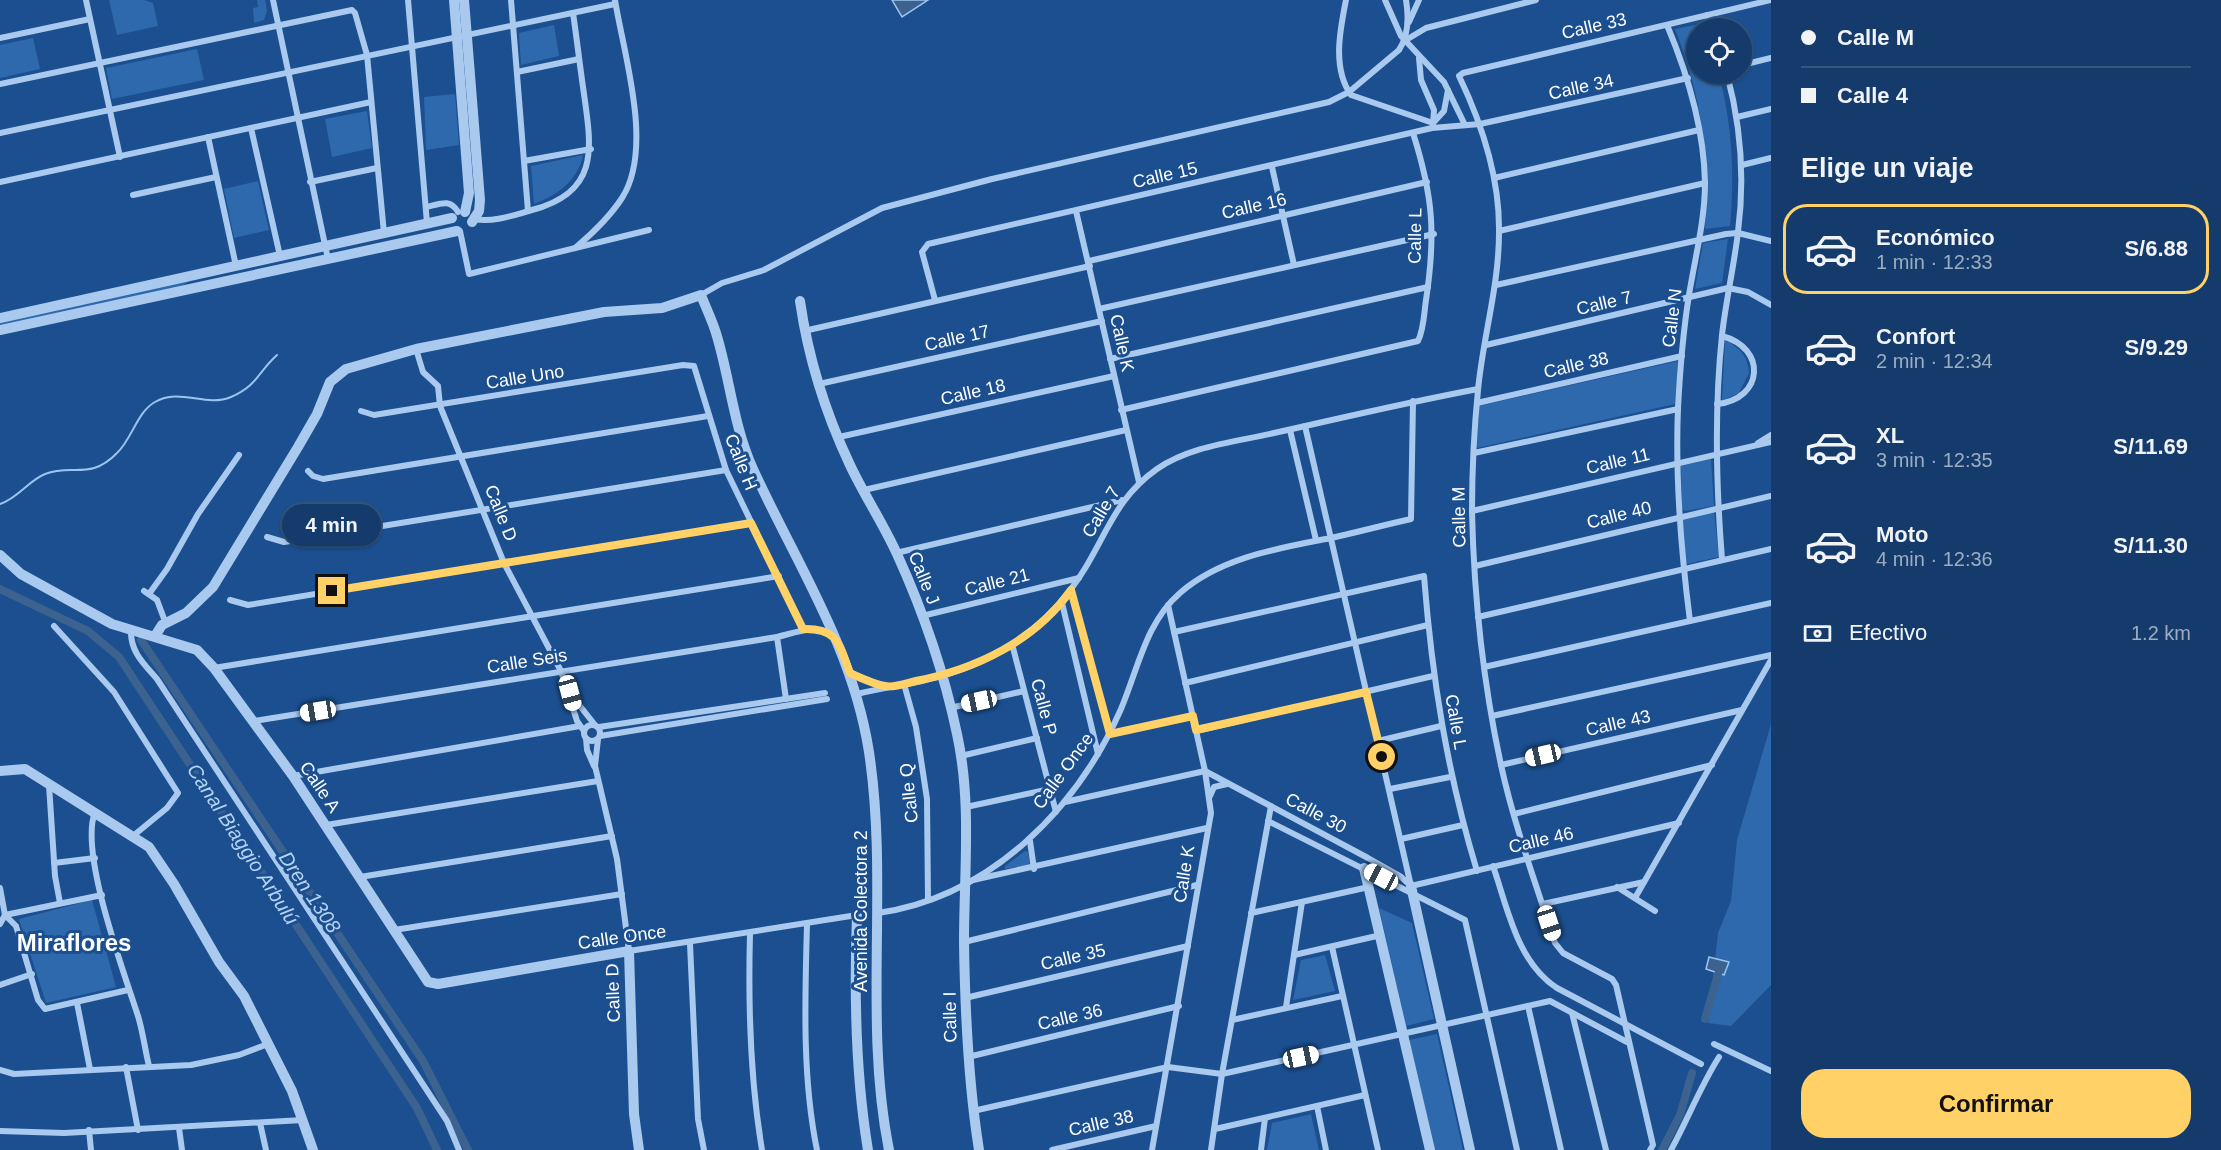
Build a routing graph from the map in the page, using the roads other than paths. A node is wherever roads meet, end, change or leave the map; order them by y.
1 (86, 0) edge
2 (273, 0) edge
3 (408, 0) edge
4 (454, 0) edge
5 (464, 0) edge
6 (511, 0) edge
7 (1346, 0) edge
8 (1385, 0) edge
9 (1406, 0) edge
10 (1419, 0) edge
11 (1536, 0) edge
12 (1771, 0) edge
13 (615, 2) edge
14 (573, 13) junction
15 (1707, 15) junction
16 (1708, 18) edge
17 (90, 19) junction
18 (1408, 22) junction
19 (513, 24) junction
20 (278, 25) junction
21 (1667, 25) junction
22 (462, 35) junction
23 (0, 38) edge
24 (1405, 41) junction
25 (412, 46) junction
26 (367, 56) junction
27 (1419, 58) junction
28 (1771, 58) edge
29 (579, 59) junction
30 (99, 62) junction
31 (1752, 63) edge
32 (287, 72) junction
33 (517, 72) junction
34 (1686, 73) edge
35 (1460, 76) joint
36 (1686, 78) edge
37 (0, 84) edge
38 (1689, 84) edge
39 (1729, 84) edge
40 (1448, 90) junction
41 (1349, 92) junction
42 (371, 102) junction
43 (1771, 109) edge
44 (111, 110) junction
45 (1737, 117) junction
46 (297, 118) junction
47 (1480, 124) junction
48 (1465, 125) junction
49 (1432, 126) junction
50 (250, 128) junction
51 (1699, 130) junction
52 (0, 133) edge
53 (1413, 133) junction
54 (208, 137) junction
55 (591, 149) junction
56 (120, 157) junction
57 (1771, 158) edge
58 (525, 162) junction
59 (1742, 165) junction
60 (1272, 167) junction
61 (377, 168) junction
62 (216, 177) junction
63 (1494, 178) junction
64 (0, 182) edge
65 (310, 182) junction
66 (1427, 182) junction
67 (1705, 183) junction
68 (133, 195) dead end
69 (426, 207) junction
70 (528, 211) junction
71 (1076, 211) junction
72 (1283, 215) junction
73 (464, 217) junction
74 (427, 223) junction
75 (649, 230) dead end
76 (459, 231) junction
77 (1499, 231) junction
78 (384, 233) junction
79 (1738, 233) junction
80 (1434, 234) junction
81 (1698, 241) junction
82 (1771, 241) edge
83 (325, 246) junction
84 (575, 248) junction
85 (280, 256) junction
86 (328, 259) junction
87 (1089, 264) junction
88 (1294, 265) junction
89 (236, 266) junction
90 (1496, 285) junction
91 (1428, 286) junction
92 (1728, 288) junction
93 (701, 295) junction
94 (1689, 298) junction
95 (935, 300) junction
96 (800, 301) dead end
97 (1771, 304) edge
98 (1099, 309) junction
99 (0, 318) edge
100 (1102, 321) junction
101 (0, 330) edge
102 (804, 331) junction
103 (1722, 336) junction
104 (1486, 345) junction
105 (416, 349) junction
106 (1682, 356) junction
107 (1110, 359) junction
108 (694, 366) joint
109 (1114, 376) junction
110 (819, 384) junction
111 (1478, 389) junction
112 (1413, 401) junction
113 (1477, 403) junction
114 (1717, 404) junction
115 (440, 406) junction
116 (1678, 409) junction
117 (1121, 410) junction
118 (361, 411) dead end
119 (708, 416) junction
120 (1305, 426) junction
121 (1290, 429) junction
122 (1126, 430) junction
123 (1771, 435) edge
124 (839, 437) junction
125 (1771, 442) edge
126 (1753, 447) junction
127 (1474, 453) junction
128 (239, 455) dead end
129 (460, 455) junction
130 (1716, 455) junction
131 (1677, 463) junction
132 (726, 470) junction
133 (309, 471) dead end
134 (1139, 482) junction
135 (864, 490) junction
136 (1771, 496) edge
137 (1122, 500) junction
138 (481, 508) junction
139 (1718, 508) junction
140 (1472, 511) junction
141 (1680, 516) junction
142 (751, 523) junction
143 (267, 537) dead end
144 (1331, 538) junction
145 (1316, 540) junction
146 (1771, 549) edge
147 (896, 553) junction
148 (0, 555) edge
149 (1722, 558) junction
150 (504, 563) junction
151 (1475, 566) junction
152 (1684, 568) junction
153 (779, 576) junction
154 (1079, 578) junction
155 (1071, 590) junction
156 (1344, 595) junction
157 (230, 600) dead end
158 (1062, 603) junction
159 (1771, 603) edge
160 (1168, 605) junction
161 (532, 615) junction
162 (922, 616) junction
163 (1478, 617) junction
164 (1690, 621) junction
165 (166, 624) junction
166 (1428, 625) junction
167 (54, 626) dead end
168 (803, 629) junction
169 (131, 630) junction
170 (1174, 632) junction
171 (158, 637) junction
172 (777, 637) junction
173 (836, 638) junction
174 (1355, 643) junction
175 (1012, 644) junction
176 (1771, 655) edge
177 (1771, 660) edge
178 (1484, 667) junction
179 (214, 668) junction
180 (561, 671) junction
181 (850, 673) junction
182 (942, 676) junction
183 (1433, 676) junction
184 (1185, 683) junction
185 (904, 684) junction
186 (887, 687) junction
187 (1024, 691) junction
188 (1366, 692) junction
189 (570, 693) junction
190 (857, 694) junction
191 (786, 699) junction
192 (950, 708) junction
193 (1742, 710) junction
194 (1193, 716) junction
195 (1492, 716) junction
196 (254, 721) junction
197 (597, 726) junction
198 (1441, 726) junction
199 (1196, 730) junction
200 (583, 732) junction
201 (1110, 734) junction
202 (599, 738) junction
203 (1037, 738) junction
204 (1378, 741) junction
205 (1098, 755) junction
206 (961, 756) junction
207 (1501, 765) junction
208 (1712, 765) junction
209 (595, 766) junction
210 (0, 771) edge
211 (1205, 771) junction
212 (293, 776) junction
213 (1450, 777) junction
214 (598, 781) junction
215 (49, 785) junction
216 (1232, 785) junction
217 (1050, 789) junction
218 (1390, 789) junction
219 (1210, 796) junction
220 (1065, 802) junction
221 (1270, 806) junction
222 (966, 807) junction
223 (95, 812) junction
224 (1056, 812) junction
225 (1514, 814) junction
226 (1268, 821) junction
227 (1679, 823) junction
228 (326, 825) junction
229 (1463, 825) junction
230 (1207, 828) junction
231 (133, 836) junction
232 (612, 836) junction
233 (1401, 839) junction
234 (1030, 841) junction
235 (95, 858) junction
236 (1527, 858) junction
237 (54, 862) junction
238 (1366, 863) junction
239 (1493, 866) junction
240 (1035, 868) junction
241 (1477, 871) junction
242 (360, 877) junction
243 (966, 882) junction
244 (1644, 882) junction
245 (1197, 885) junction
246 (1369, 887) junction
247 (1617, 887) junction
248 (0, 888) edge
249 (1411, 890) junction
250 (622, 894) junction
251 (102, 895) junction
252 (1635, 898) junction
253 (928, 900) junction
254 (1302, 902) junction
255 (60, 903) junction
256 (1543, 904) junction
257 (1655, 911) dead end
258 (878, 913) junction
259 (1251, 913) junction
260 (5, 915) junction
261 (857, 915) joint
262 (0, 924) edge
263 (807, 924) junction
264 (393, 930) junction
265 (750, 934) junction
266 (1381, 935) junction
267 (964, 942) junction
268 (690, 944) junction
269 (1188, 946) junction
270 (1332, 947) junction
271 (629, 951) junction
272 (1294, 955) junction
273 (32, 974) junction
274 (428, 982) joint
275 (0, 985) edge
276 (1557, 988) junction
277 (128, 990) junction
278 (1342, 996) junction
279 (966, 999) junction
280 (1550, 1001) junction
281 (76, 1003) junction
282 (1179, 1006) junction
283 (1528, 1006) junction
284 (1286, 1007) junction
285 (1572, 1013) junction
286 (1486, 1015) junction
287 (1232, 1020) junction
288 (1589, 1022) junction
289 (1623, 1024) junction
290 (1441, 1026) junction
291 (1404, 1034) junction
292 (1578, 1034) junction
293 (1628, 1042) junction
294 (268, 1044) junction
295 (1714, 1044) dead end
296 (1354, 1045) junction
297 (967, 1057) junction
298 (1719, 1058) dead end
299 (1701, 1064) dead end
300 (149, 1066) junction
301 (126, 1067) junction
302 (1168, 1067) junction
303 (90, 1069) junction
304 (0, 1070) edge
305 (1771, 1071) edge
306 (1222, 1074) junction
307 (1365, 1095) junction
308 (1317, 1106) junction
309 (973, 1112) junction
310 (1265, 1118) junction
311 (303, 1120) junction
312 (260, 1123) junction
313 (1156, 1126) junction
314 (179, 1128) junction
315 (1215, 1129) junction
316 (89, 1130) junction
317 (138, 1130) junction
318 (0, 1131) edge
319 (91, 1150) edge
320 (182, 1150) edge
321 (266, 1150) edge
322 (313, 1150) edge
323 (459, 1150) edge
324 (639, 1150) edge
325 (704, 1150) edge
326 (762, 1150) edge
327 (817, 1150) edge
328 (868, 1150) edge
329 (889, 1150) edge
330 (979, 1150) edge
331 (1052, 1150) edge
332 (1152, 1150) edge
333 (1211, 1150) edge
334 (1261, 1150) edge
335 (1326, 1150) edge
336 (1378, 1150) edge
337 (1430, 1150) edge
338 (1470, 1150) edge
339 (1517, 1150) edge
340 (1561, 1150) edge
341 (1606, 1150) edge
342 (1650, 1150) edge
343 (1671, 1150) edge

1 - 17 street
2 - 20 street
3 - 25 street
4 - 22 street
5 - 22 street
6 - 19 street
7 - 41 street
8 - 24 street
9 - 18 street
10 - 18 street
11 - 24 street
12 - 15 street, Calle 33
13 - 14 street
13 - 84 street
14 - 19 street
14 - 29 street
15 - 16 street
15 - 21 street, Calle 33
17 - 23 street
17 - 30 street
18 - 24 street
19 - 22 street
19 - 33 street
20 - 26 street
20 - 30 street
20 - 32 street
21 - 34 street, Calle N
21 - 35 street, Calle 33
22 - 25 street
22 - 73 street
24 - 27 street
24 - 41 street
25 - 26 street
25 - 69 street
26 - 32 street
26 - 42 street
27 - 40 street
27 - 49 street
28 - 31 street
29 - 33 street
29 - 55 street
30 - 37 street
30 - 44 street
32 - 44 street
32 - 46 street
33 - 58 street
35 - 47 street, Calle M
36 - 47 street, Calle 34
38 - 51 street, Calle N
39 - 45 street
40 - 48 street
40 - 49 street
41 - 49 street
41 - 93 street
42 - 46 street
42 - 61 street
43 - 45 street
44 - 52 street
44 - 56 street
45 - 59 street
46 - 50 street
46 - 65 street
47 - 48 street, Calle 34
47 - 63 street, Calle M
48 - 49 street, Calle 34
49 - 53 street, Calle 15
50 - 54 street
50 - 85 street
51 - 63 street
51 - 67 street, Calle N
53 - 60 street, Calle 15
53 - 66 street, Calle L
54 - 56 street
54 - 62 street
55 - 58 street
55 - 70 street
56 - 64 street
57 - 59 street
58 - 70 street
59 - 79 street
60 - 71 street, Calle 15
60 - 72 street
61 - 65 street
61 - 78 street
62 - 68 street
62 - 89 street
63 - 77 street, Calle M
65 - 83 street
66 - 72 street, Calle 16
66 - 80 street, Calle L
67 - 77 street
67 - 81 street, Calle N
69 - 73 street
69 - 74 street
70 - 73 street
71 - 87 street, Calle K
71 - 95 street, Calle 15
72 - 87 street, Calle 16
72 - 88 street
73 - 74 street
73 - 76 street
73 - 76 street
74 - 78 street
75 - 84 street
76 - 84 street
76 - 86 street
77 - 90 street, Calle M
78 - 83 street
79 - 81 street
79 - 82 street
79 - 92 street
80 - 88 street
80 - 91 street, Calle L
81 - 90 street
81 - 94 street, Calle N
83 - 85 street
83 - 86 street
85 - 89 street
86 - 101 street
87 - 95 street, Calle 16
87 - 98 street, Calle K
88 - 98 street
89 - 99 street
90 - 104 street, Calle M
91 - 107 street
91 - 117 street, Calle L
92 - 94 street, Calle 7
92 - 97 street
92 - 103 street
93 - 105 street
93 - 173 street, Avenida Colectora 2
94 - 104 street, Calle 7
94 - 106 street, Calle N
95 - 102 street, Calle 16
96 - 102 street, Calle J
98 - 100 street, Calle K
100 - 107 street, Calle K
100 - 110 street, Calle 17
102 - 110 street, Calle J
103 - 114 street
103 - 114 street
104 - 111 street, Calle M
105 - 115 street, Calle D
105 - 165 street
106 - 113 street, Calle 38
106 - 116 street, Calle N
107 - 109 street, Calle K
108 - 115 street, Calle Uno
108 - 119 street, Calle H
109 - 117 street, Calle K
109 - 124 street, Calle 18
110 - 124 street, Calle J
111 - 112 street, Calle 7
111 - 113 street, Calle M
112 - 120 street, Calle 7
112 - 144 street, Calle Once
113 - 127 street, Calle M
114 - 130 street
115 - 118 street, Calle Uno
115 - 129 street, Calle D
116 - 127 street
116 - 131 street, Calle N
117 - 122 street, Calle K
119 - 129 street
119 - 132 street, Calle H
120 - 121 street, Calle 7
120 - 144 street
121 - 134 street, Calle 7
121 - 145 street
122 - 134 street, Calle K
122 - 135 street
123 - 126 street
124 - 135 street, Calle J
125 - 126 street, Calle 11
126 - 130 street, Calle 11
127 - 140 street, Calle M
128 - 165 street
129 - 133 street
129 - 138 street, Calle D
130 - 131 street, Calle 11
130 - 139 street
131 - 140 street, Calle 11
131 - 141 street, Calle N
132 - 138 street
132 - 142 street, Calle H
134 - 137 street, Calle 7
135 - 147 street, Calle J
136 - 139 street, Calle 40
137 - 147 street
137 - 154 street, Calle 7
138 - 143 street
138 - 150 street, Calle D
139 - 141 street, Calle 40
139 - 149 street
140 - 151 street, Calle M
141 - 151 street, Calle 40
141 - 152 street, Calle N
142 - 150 street
142 - 153 street, Calle H
144 - 145 street, Calle Once
144 - 156 street
145 - 160 street, Calle Once
146 - 149 street
147 - 162 street, Calle J
148 - 169 street, Calle A
149 - 152 street
150 - 157 street
150 - 161 street, Calle D
151 - 163 street, Calle M
152 - 163 street
152 - 164 street, Calle N
153 - 161 street
153 - 168 street, Calle H
154 - 155 street, Calle 7
154 - 162 street, Calle 21
155 - 158 street, Calle 7
155 - 201 street
156 - 166 street, Calle L
156 - 170 street
156 - 174 street
158 - 175 street, Calle 7
158 - 205 street
159 - 164 street
160 - 170 street, Calle K
160 - 201 street, Calle Once
161 - 179 street
161 - 180 street, Calle D
162 - 182 street, Calle J
163 - 178 street, Calle M
164 - 178 street
165 - 171 street
166 - 174 street
166 - 183 street, Calle L
167 - 231 street
168 - 172 street, Calle Seis
168 - 173 street
169 - 171 street, Calle A
169 - 323 street
170 - 184 street, Calle K
171 - 179 street, Calle A
172 - 180 street, Calle Seis
172 - 191 street
173 - 181 street, Avenida Colectora 2
174 - 184 street
174 - 188 street
175 - 182 street, Calle 7
175 - 187 street, Calle P
176 - 195 street
177 - 193 street
178 - 195 street, Calle M
179 - 196 street, Calle A
180 - 189 street, Calle D
180 - 196 street, Calle Seis
181 - 186 street
181 - 190 street, Avenida Colectora 2
182 - 185 street, Calle 7
182 - 192 street, Calle J
183 - 188 street
183 - 198 street, Calle L
184 - 194 street, Calle K
185 - 186 street, Calle 7
185 - 253 street, Calle Q
186 - 190 street, Calle 7
187 - 192 street
187 - 203 street, Calle P
188 - 199 street
188 - 204 street
189 - 197 street, Calle D
189 - 200 street, Calle D
190 - 258 street, Avenida Colectora 2
191 - 197 street
191 - 202 street
192 - 206 street, Calle J
193 - 207 street, Calle 43
193 - 208 street
194 - 199 street, Calle K
194 - 201 street
195 - 207 street, Calle M
196 - 212 street, Calle A
197 - 200 street
197 - 202 street, Calle D
198 - 204 street
198 - 213 street, Calle L
199 - 211 street, Calle K
200 - 202 street
200 - 209 street, Calle D
200 - 212 street
201 - 205 street, Calle Once
202 - 209 street, Calle D
203 - 206 street
203 - 217 street, Calle P
204 - 218 street
205 - 220 street, Calle Once
206 - 222 street, Calle J
207 - 225 street, Calle M
208 - 225 street
208 - 227 street
209 - 214 street, Calle D
210 - 215 street
211 - 216 street, Calle 30
211 - 219 street, Calle K
211 - 220 street
212 - 228 street, Calle A
213 - 218 street
213 - 229 street, Calle L
214 - 228 street
214 - 232 street, Calle D
215 - 223 street
215 - 237 street
216 - 219 street
216 - 221 street, Calle 30
217 - 222 street
217 - 224 street, Calle P
218 - 233 street
219 - 230 street, Calle K
220 - 224 street, Calle Once
221 - 226 street
221 - 238 street, Calle 30
222 - 243 street, Calle J
223 - 231 street
223 - 235 street
224 - 234 street, Calle Once
225 - 236 street, Calle M
226 - 238 street
226 - 259 street
227 - 236 street, Calle 46
227 - 244 street
228 - 242 street, Calle A
229 - 233 street
229 - 241 street, Calle L
230 - 240 street
230 - 245 street, Calle K
231 - 294 street
232 - 242 street
232 - 250 street, Calle D
233 - 249 street
234 - 240 street
234 - 243 street, Calle Once
235 - 237 street
235 - 251 street
236 - 239 street, Calle 46
236 - 256 street, Calle M
237 - 255 street
238 - 246 street
238 - 249 street
238 - 249 street, Calle 30
239 - 241 street, Calle 46
239 - 276 street
240 - 243 street
241 - 249 street, Calle 46
242 - 264 street, Calle A
243 - 253 street, Calle Once
243 - 267 street, Calle I
244 - 247 street
244 - 252 street
245 - 267 street
245 - 269 street, Calle K
246 - 254 street
246 - 266 street
247 - 252 street
247 - 256 street
248 - 260 street
249 - 286 street
249 - 290 street
250 - 264 street
250 - 271 street, Calle D
251 - 255 street
251 - 277 street
252 - 257 street
253 - 258 street, Calle Once
254 - 259 street
254 - 272 street
255 - 260 street
256 - 289 street, Calle M
258 - 329 street, Avenida Colectora 2
259 - 287 street
260 - 262 street
260 - 273 street
261 - 263 street, Calle Once
261 - 328 street, Avenida Colectora 2
263 - 265 street, Calle Once
263 - 327 street
264 - 274 street, Calle A
265 - 268 street, Calle Once
265 - 326 street
266 - 270 street
266 - 291 street
267 - 279 street, Calle I
268 - 271 street, Calle Once
268 - 325 street
269 - 279 street, Calle 35
269 - 282 street, Calle K
270 - 272 street
270 - 278 street
271 - 274 street, Calle Once
271 - 324 street, Calle D
272 - 284 street
273 - 275 street
273 - 281 street
276 - 280 street
276 - 289 street
277 - 281 street
277 - 300 street
278 - 284 street
278 - 296 street
279 - 297 street, Calle I
280 - 283 street
280 - 285 street
281 - 303 street
282 - 297 street, Calle 36
282 - 302 street, Calle K
283 - 286 street
283 - 340 street
284 - 287 street
285 - 288 street
285 - 292 street
286 - 290 street
286 - 339 street
287 - 306 street
288 - 292 street
288 - 293 street
289 - 293 street
289 - 299 street
290 - 291 street
290 - 338 street
291 - 296 street
291 - 337 street
292 - 341 street
293 - 342 street
294 - 300 street
294 - 311 street
295 - 305 street
296 - 306 street
296 - 307 street
297 - 309 street, Calle I
298 - 343 street
300 - 301 street
301 - 303 street
301 - 317 street
302 - 306 street
302 - 309 street
302 - 313 street, Calle K
303 - 304 street
306 - 315 street
307 - 308 street
307 - 336 street
308 - 310 street
308 - 335 street
309 - 330 street, Calle I
310 - 315 street
310 - 334 street
311 - 312 street
311 - 322 street
312 - 314 street
312 - 321 street
313 - 331 street, Calle 38
313 - 332 street, Calle K
314 - 317 street
314 - 320 street
315 - 333 street
316 - 317 street
316 - 318 street
316 - 319 street

